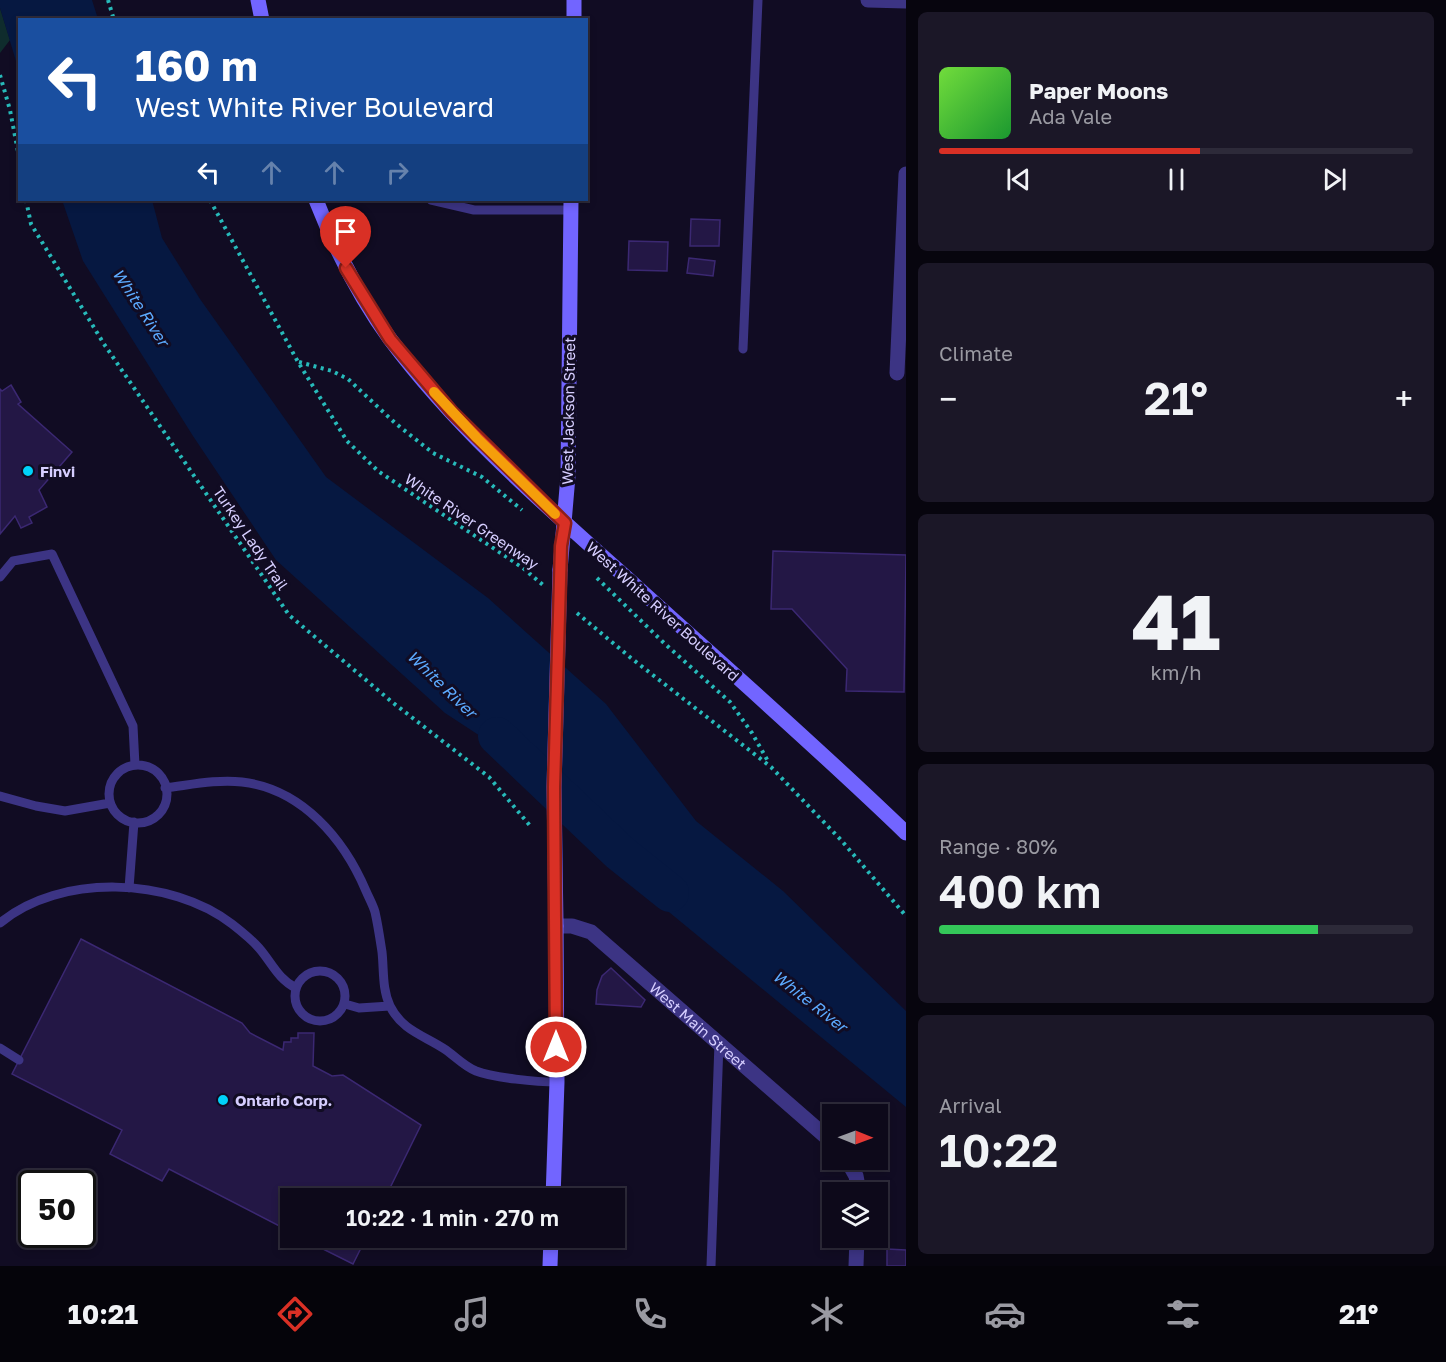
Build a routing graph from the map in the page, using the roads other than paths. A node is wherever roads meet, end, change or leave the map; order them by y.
1 (258, 0) edge
2 (574, 0) edge
3 (758, 0) edge
4 (868, 0) edge
5 (906, 1) edge
6 (262, 18) edge
7 (574, 18) edge
8 (906, 174) edge
9 (316, 201) edge
10 (436, 201) edge
11 (571, 205) edge
12 (904, 234) edge
13 (744, 349) dead end
14 (897, 373) dead end
15 (565, 523) junction
16 (0, 577) edge
17 (135, 765) junction
18 (165, 788) junction
19 (0, 796) edge
20 (110, 802) junction
21 (134, 822) junction
22 (906, 833) edge
23 (129, 888) junction
24 (0, 923) edge
25 (556, 926) junction
26 (296, 988) junction
27 (345, 1004) junction
28 (390, 1006) junction
29 (719, 1043) junction
30 (0, 1048) edge
31 (19, 1060) dead end
32 (557, 1082) junction
33 (822, 1134) edge
34 (553, 1188) edge
35 (551, 1248) edge
36 (857, 1248) edge
37 (550, 1266) edge
38 (711, 1266) edge
39 (856, 1266) edge

1 - 6 main road
2 - 7 main road
3 - 13 lane
4 - 5 street
8 - 12 street
9 - 15 main road, West White River Boulevard
10 - 11 lane
11 - 15 main road, West Jackson Street
12 - 14 street
15 - 22 main road, West White River Boulevard
15 - 25 main road, West Jackson Street, bridge
16 - 17 lane
17 - 18 lane
17 - 20 lane
18 - 21 lane
18 - 28 lane
19 - 20 lane
20 - 21 lane
21 - 23 lane
23 - 24 lane
23 - 26 lane
25 - 29 street, West Main Street
25 - 32 main road, West Jackson Street
26 - 27 lane
26 - 27 lane
27 - 28 lane
28 - 32 lane
29 - 33 street, West Main Street
29 - 38 lane
30 - 31 lane
32 - 34 main road, West Jackson Street
35 - 37 main road
36 - 39 street

